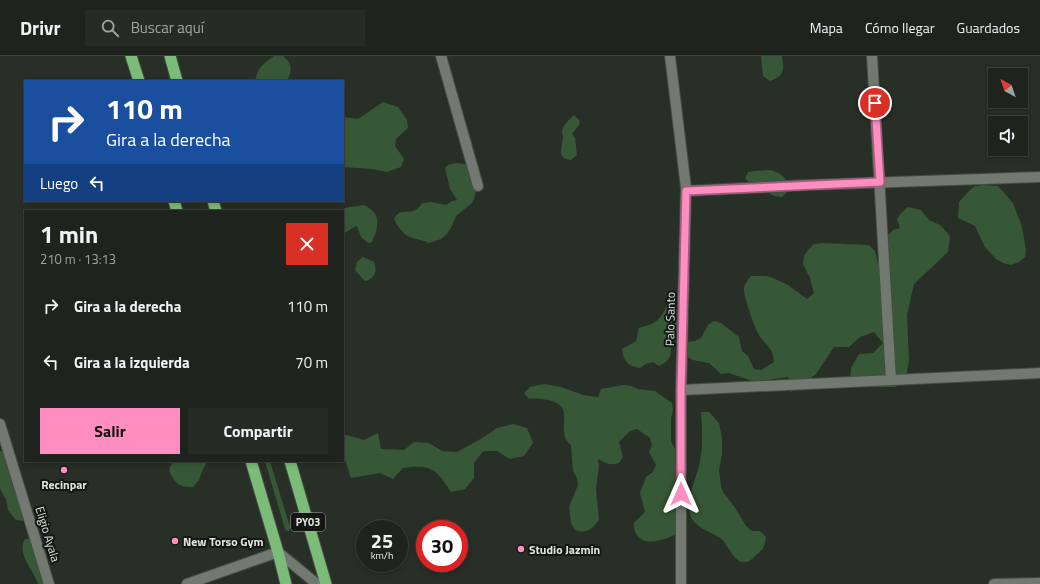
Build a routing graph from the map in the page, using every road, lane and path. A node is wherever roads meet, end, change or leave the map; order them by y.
1 (131, 56) edge
2 (170, 56) edge
3 (440, 56) edge
4 (670, 56) edge
5 (872, 56) edge
6 (139, 80) edge
7 (177, 80) edge
8 (1040, 177) edge
9 (880, 182) junction
10 (478, 186) dead end
11 (686, 191) junction
12 (1040, 373) edge
13 (891, 380) junction
14 (681, 390) junction
15 (0, 424) edge
16 (251, 462) edge
17 (290, 462) edge
18 (278, 552) junction
19 (1040, 583) edge
20 (49, 584) edge
21 (187, 584) edge
22 (286, 584) edge
23 (317, 584) edge
24 (326, 584) edge
25 (681, 584) edge
26 (994, 584) edge

1 - 6 highway
2 - 7 highway
3 - 10 street
4 - 11 street, Palo Santo
5 - 9 street
8 - 9 street
9 - 11 street
9 - 13 street
11 - 14 street, Palo Santo
12 - 13 street
13 - 14 street
14 - 25 street, Palo Santo
15 - 20 street, Eligio Ayala
16 - 18 highway
17 - 24 highway, PY03
18 - 21 street
18 - 22 highway
18 - 23 street
19 - 26 street

